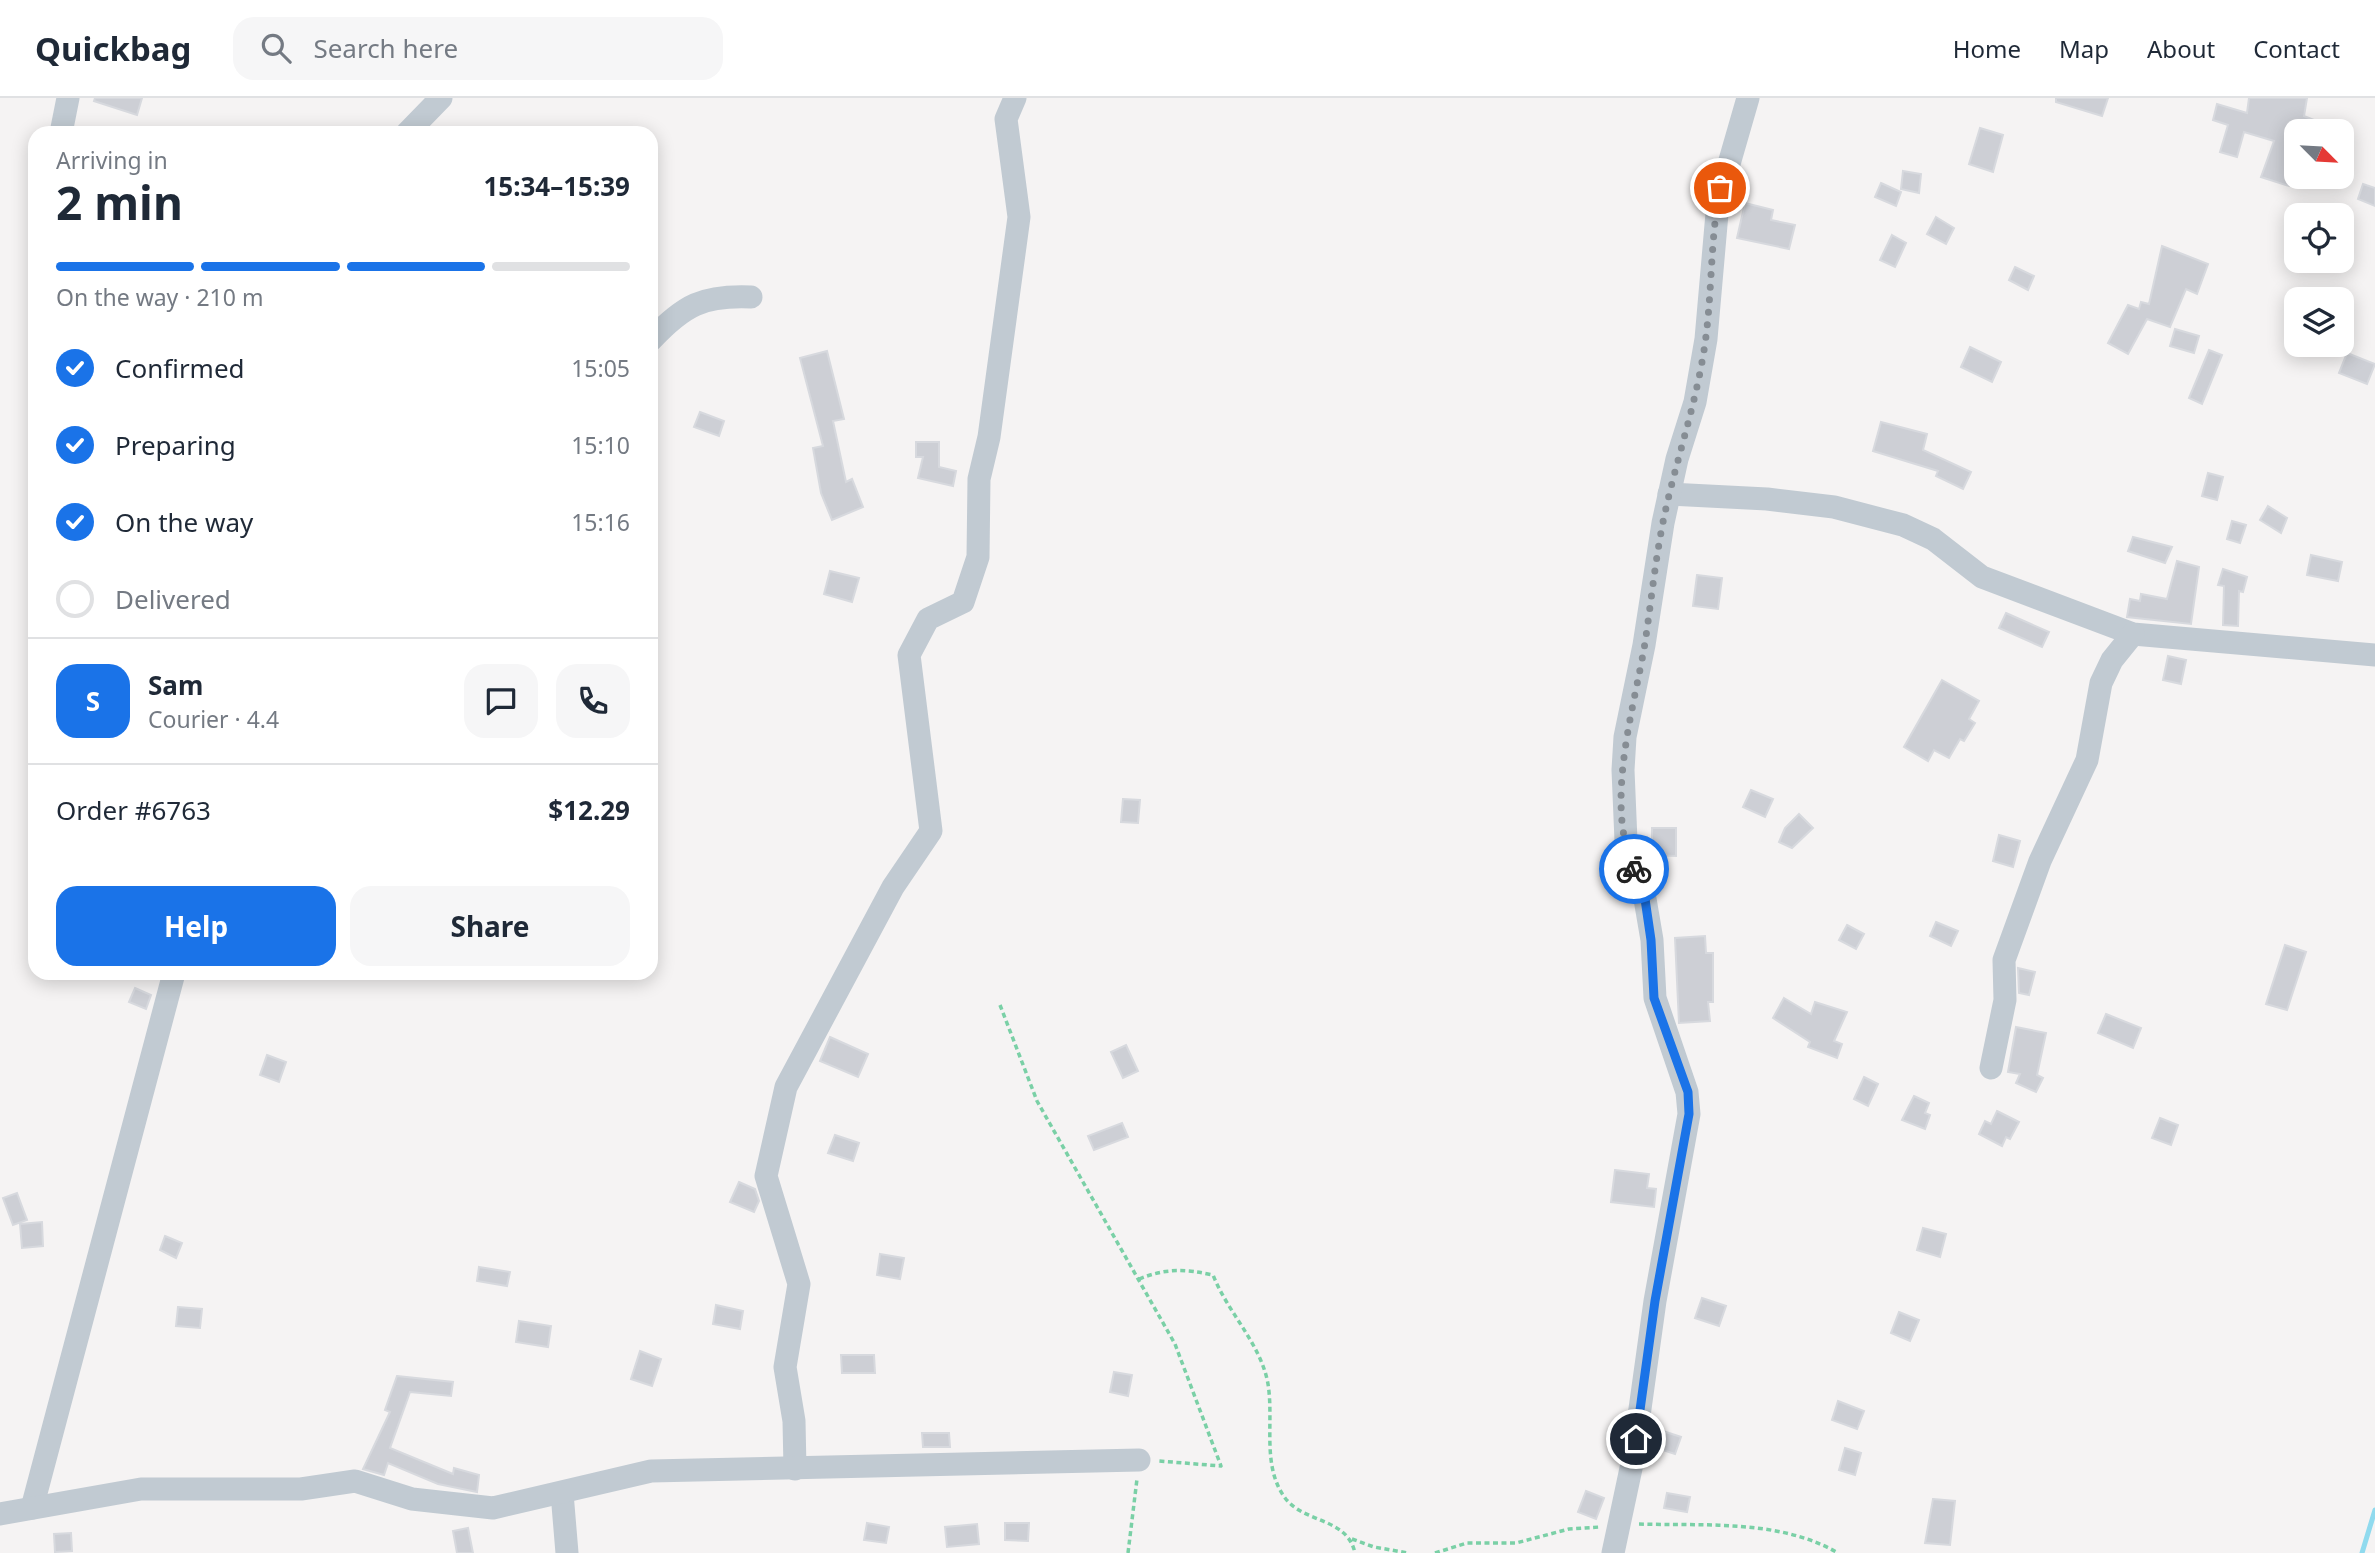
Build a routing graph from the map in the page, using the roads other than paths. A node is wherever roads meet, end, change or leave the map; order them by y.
1 (68, 98) edge
2 (441, 98) edge
3 (1015, 98) edge
4 (1748, 98) edge
5 (62, 126) edge
6 (414, 126) edge
7 (751, 297) dead end
8 (658, 333) edge
9 (1670, 494) junction
10 (2133, 634) junction
11 (2375, 655) edge
12 (172, 980) edge
13 (1991, 1068) dead end
14 (1139, 1460) road end
15 (795, 1469) junction
16 (562, 1493) junction
17 (32, 1508) junction
18 (0, 1514) edge
19 (567, 1553) edge
20 (1614, 1553) edge

1 - 5 street
2 - 6 street
3 - 15 street
4 - 9 street
7 - 8 street
9 - 10 street
9 - 20 street
10 - 11 street
10 - 13 street
12 - 17 street
14 - 15 street
15 - 16 street
16 - 17 street
16 - 19 street
17 - 18 street

